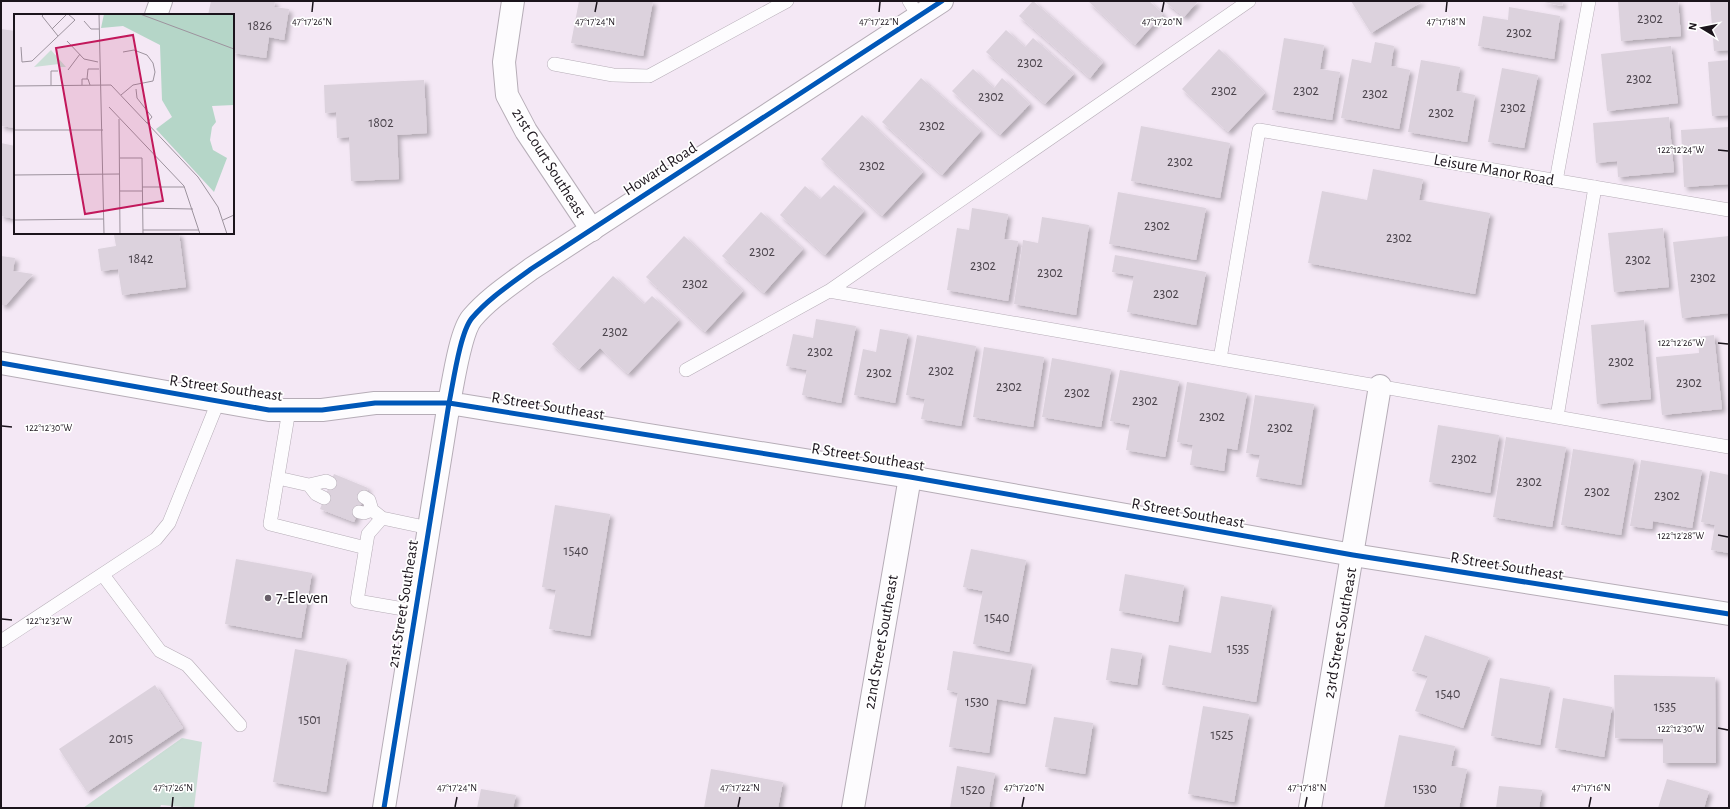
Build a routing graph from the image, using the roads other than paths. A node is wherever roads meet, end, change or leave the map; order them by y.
1 (161, 1) edge
2 (513, 1) edge
3 (787, 1) edge
4 (942, 1) edge
5 (1249, 1) edge
6 (1589, 1) edge
7 (914, 9) edge
8 (156, 14) edge
9 (554, 64) dead end
10 (1556, 181) junction
11 (1595, 187) junction
12 (1729, 210) edge
13 (592, 230) junction
14 (829, 290) junction
15 (1220, 358) junction
16 (1, 363) edge
17 (686, 370) dead end
18 (1380, 386) junction
19 (218, 402) junction
20 (449, 403) junction
21 (289, 410) junction
22 (1557, 417) junction
23 (1729, 447) edge
24 (910, 477) junction
25 (278, 478) junction
26 (330, 483) dead end
27 (309, 485) junction
28 (364, 497) dead end
29 (324, 498) dead end
30 (372, 510) junction
31 (359, 512) dead end
32 (382, 518) junction
33 (429, 528) junction
34 (366, 548) junction
35 (1353, 555) junction
36 (103, 574) junction
37 (415, 611) junction
38 (1729, 614) edge
39 (1, 641) edge
40 (240, 725) dead end
41 (384, 808) edge
42 (853, 808) edge
43 (1310, 808) edge

1 - 8 street
2 - 13 street, 21st Court Southeast
3 - 9 lane
4 - 7 street, Howard Road
5 - 14 lane
6 - 10 lane
7 - 13 street, Howard Road
10 - 11 lane, Leisure Manor Road
10 - 15 lane, Leisure Manor Road
11 - 12 lane, Leisure Manor Road
11 - 22 lane
13 - 20 street, Howard Road
14 - 15 lane
14 - 17 lane
15 - 18 lane
16 - 19 street, R Street Southeast
18 - 22 lane
18 - 35 street, 23rd Street Southeast
19 - 21 street, R Street Southeast
19 - 36 lane
20 - 21 street, R Street Southeast
20 - 24 street, R Street Southeast
20 - 33 street, 21st Street Southeast
21 - 25 lane
22 - 23 lane
24 - 35 street, R Street Southeast
24 - 42 street, 22nd Street Southeast
25 - 27 lane
25 - 34 lane
26 - 27 lane
27 - 29 lane
28 - 30 lane
30 - 31 lane
30 - 32 lane
32 - 33 lane
32 - 34 lane
33 - 37 street, 21st Street Southeast
34 - 37 lane
35 - 38 street, R Street Southeast
35 - 43 street, 23rd Street Southeast
36 - 39 lane
36 - 40 lane
37 - 41 street, 21st Street Southeast

